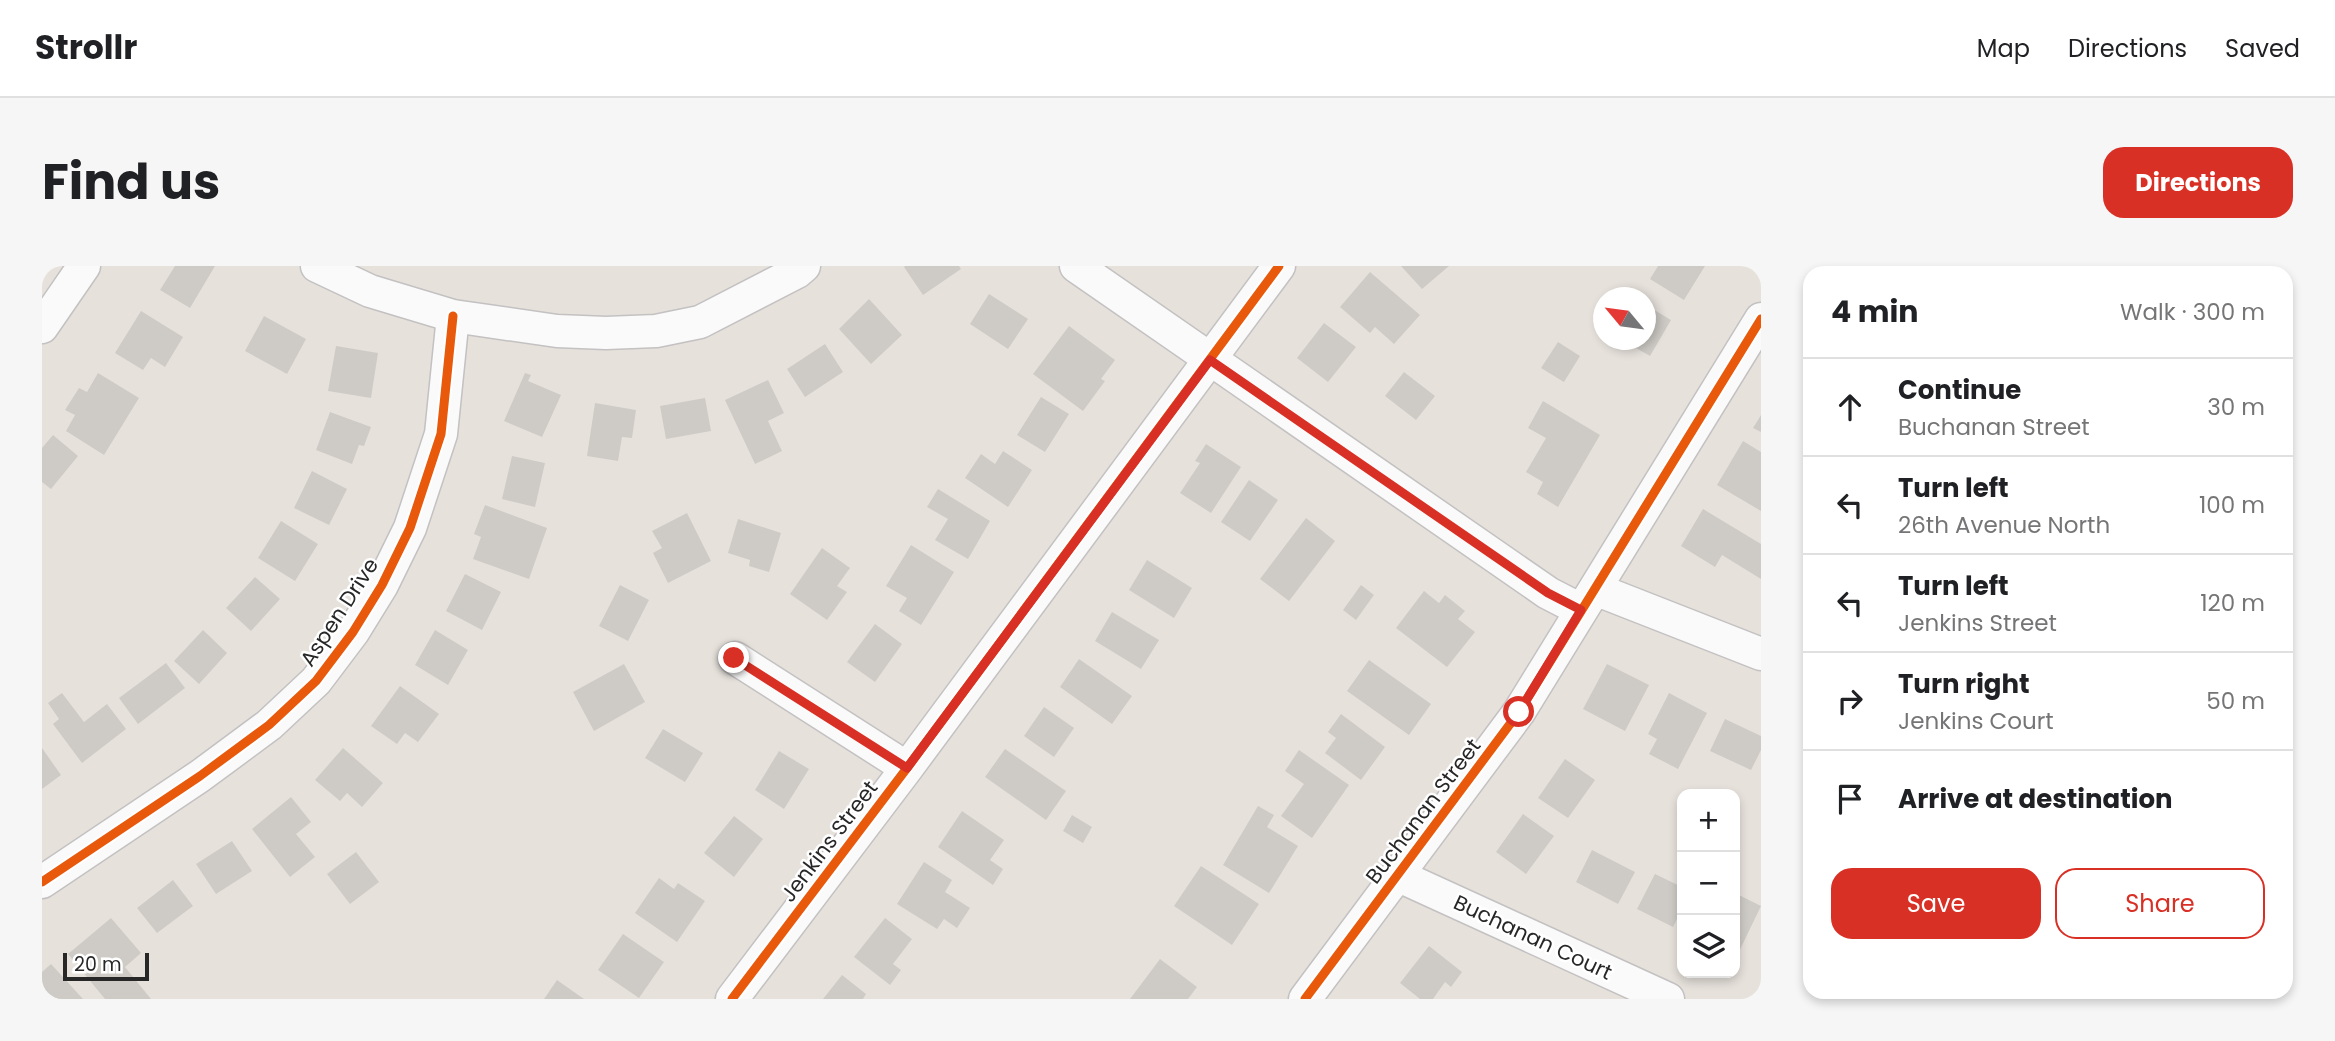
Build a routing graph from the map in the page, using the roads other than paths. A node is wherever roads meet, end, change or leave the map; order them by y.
1 (85, 266) edge
2 (317, 266) edge
3 (804, 266) edge
4 (1076, 266) edge
5 (1279, 266) edge
6 (453, 316) junction
7 (1761, 319) edge
8 (42, 327) edge
9 (1210, 360) junction
10 (1588, 599) junction
11 (1761, 654) edge
12 (734, 658) dead end
13 (907, 768) junction
14 (1397, 875) junction
15 (42, 882) edge
16 (732, 999) edge
17 (1305, 999) edge
18 (1668, 999) edge

1 - 8 street
2 - 6 street
3 - 6 street
4 - 9 street
5 - 9 street, Jenkins Street
6 - 15 street, Aspen Drive
7 - 10 street, Buchanan Street
9 - 10 street
9 - 13 street, Jenkins Street
10 - 11 street
10 - 14 street, Buchanan Street
12 - 13 street
13 - 16 street, Jenkins Street
14 - 17 street, Buchanan Street
14 - 18 street, Buchanan Court

